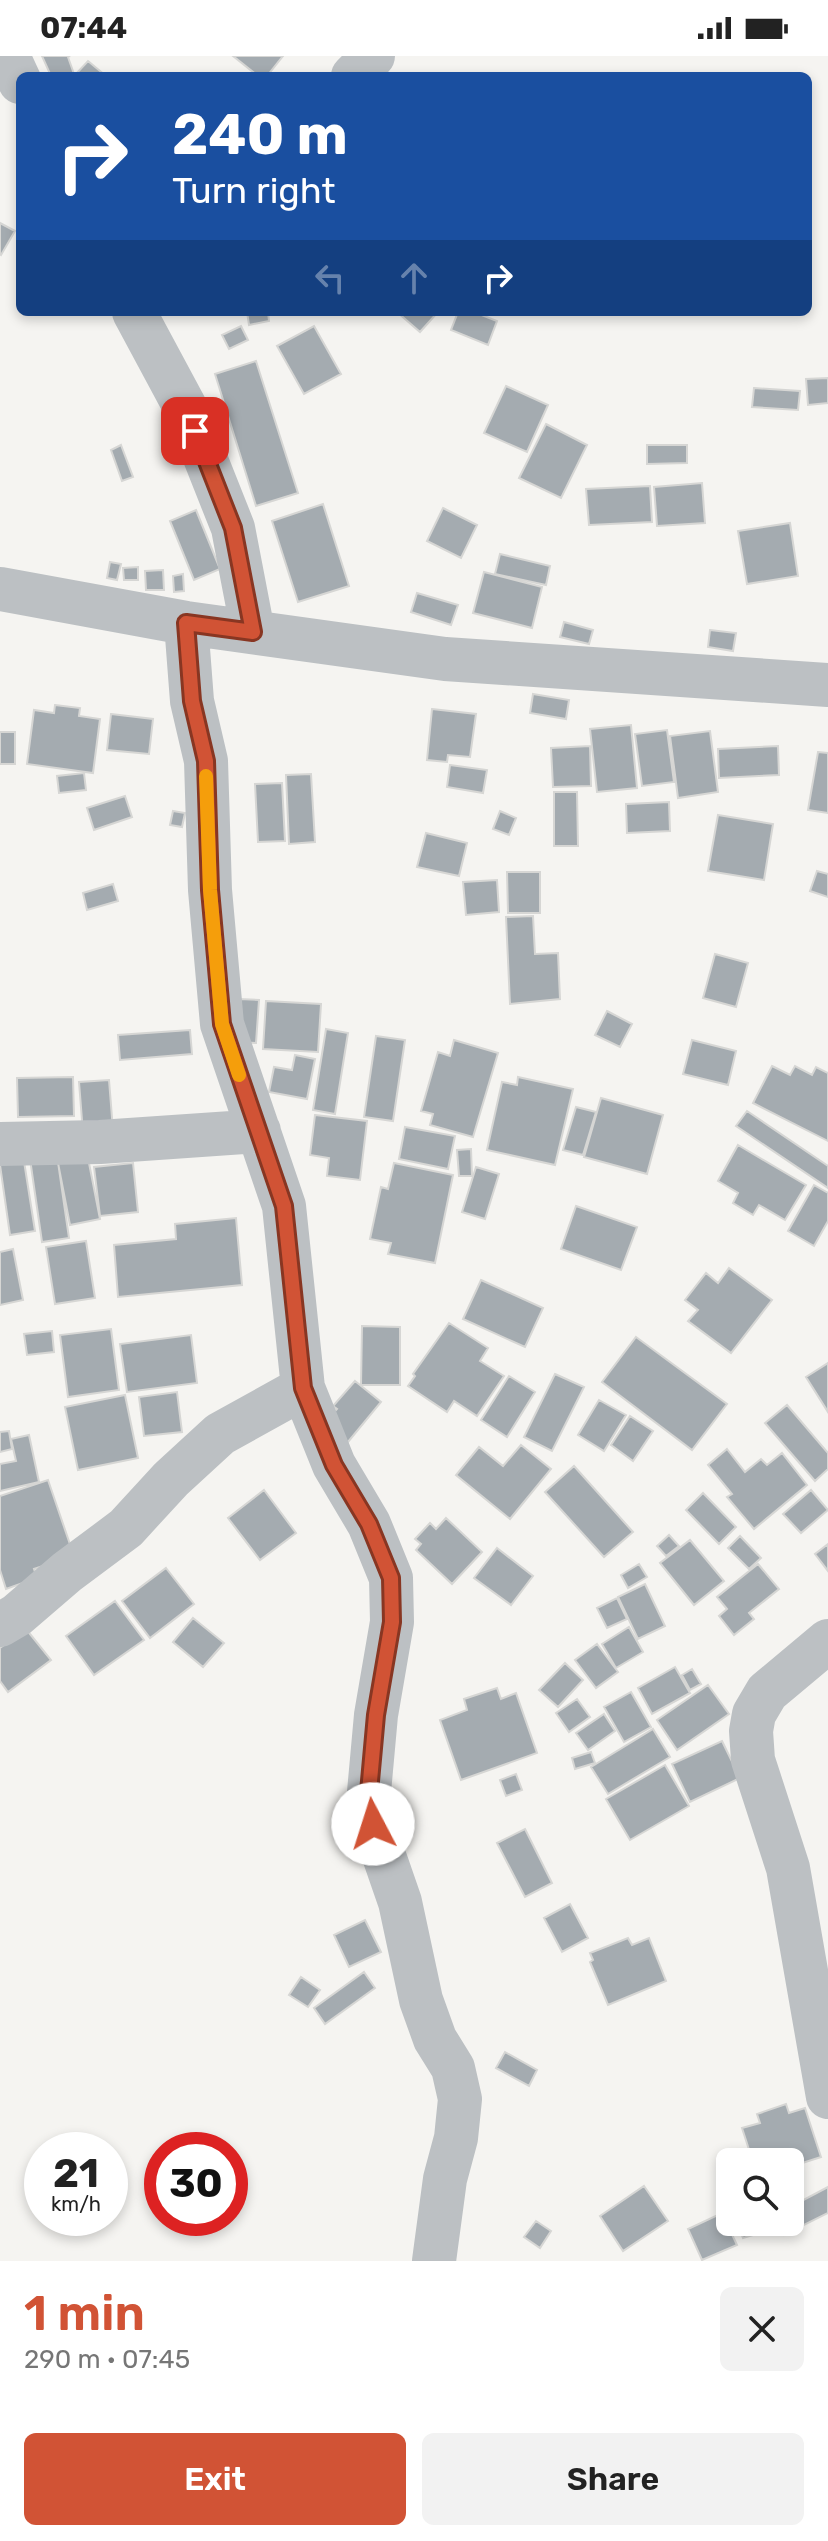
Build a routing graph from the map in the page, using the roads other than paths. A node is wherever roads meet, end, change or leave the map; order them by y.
1 (373, 56) edge
2 (357, 72) edge
3 (136, 316) edge
4 (0, 589) edge
5 (186, 623) junction
6 (253, 632) junction
7 (828, 685) edge
8 (259, 1131) junction
9 (0, 1144) edge
10 (303, 1388) junction
11 (0, 1625) edge
12 (828, 1641) edge
13 (828, 2097) edge
14 (434, 2261) edge

1 - 2 street
3 - 6 street
4 - 5 street
5 - 6 street
5 - 8 street
6 - 7 street
8 - 9 street
8 - 10 street
10 - 11 street
10 - 14 street
12 - 13 street

